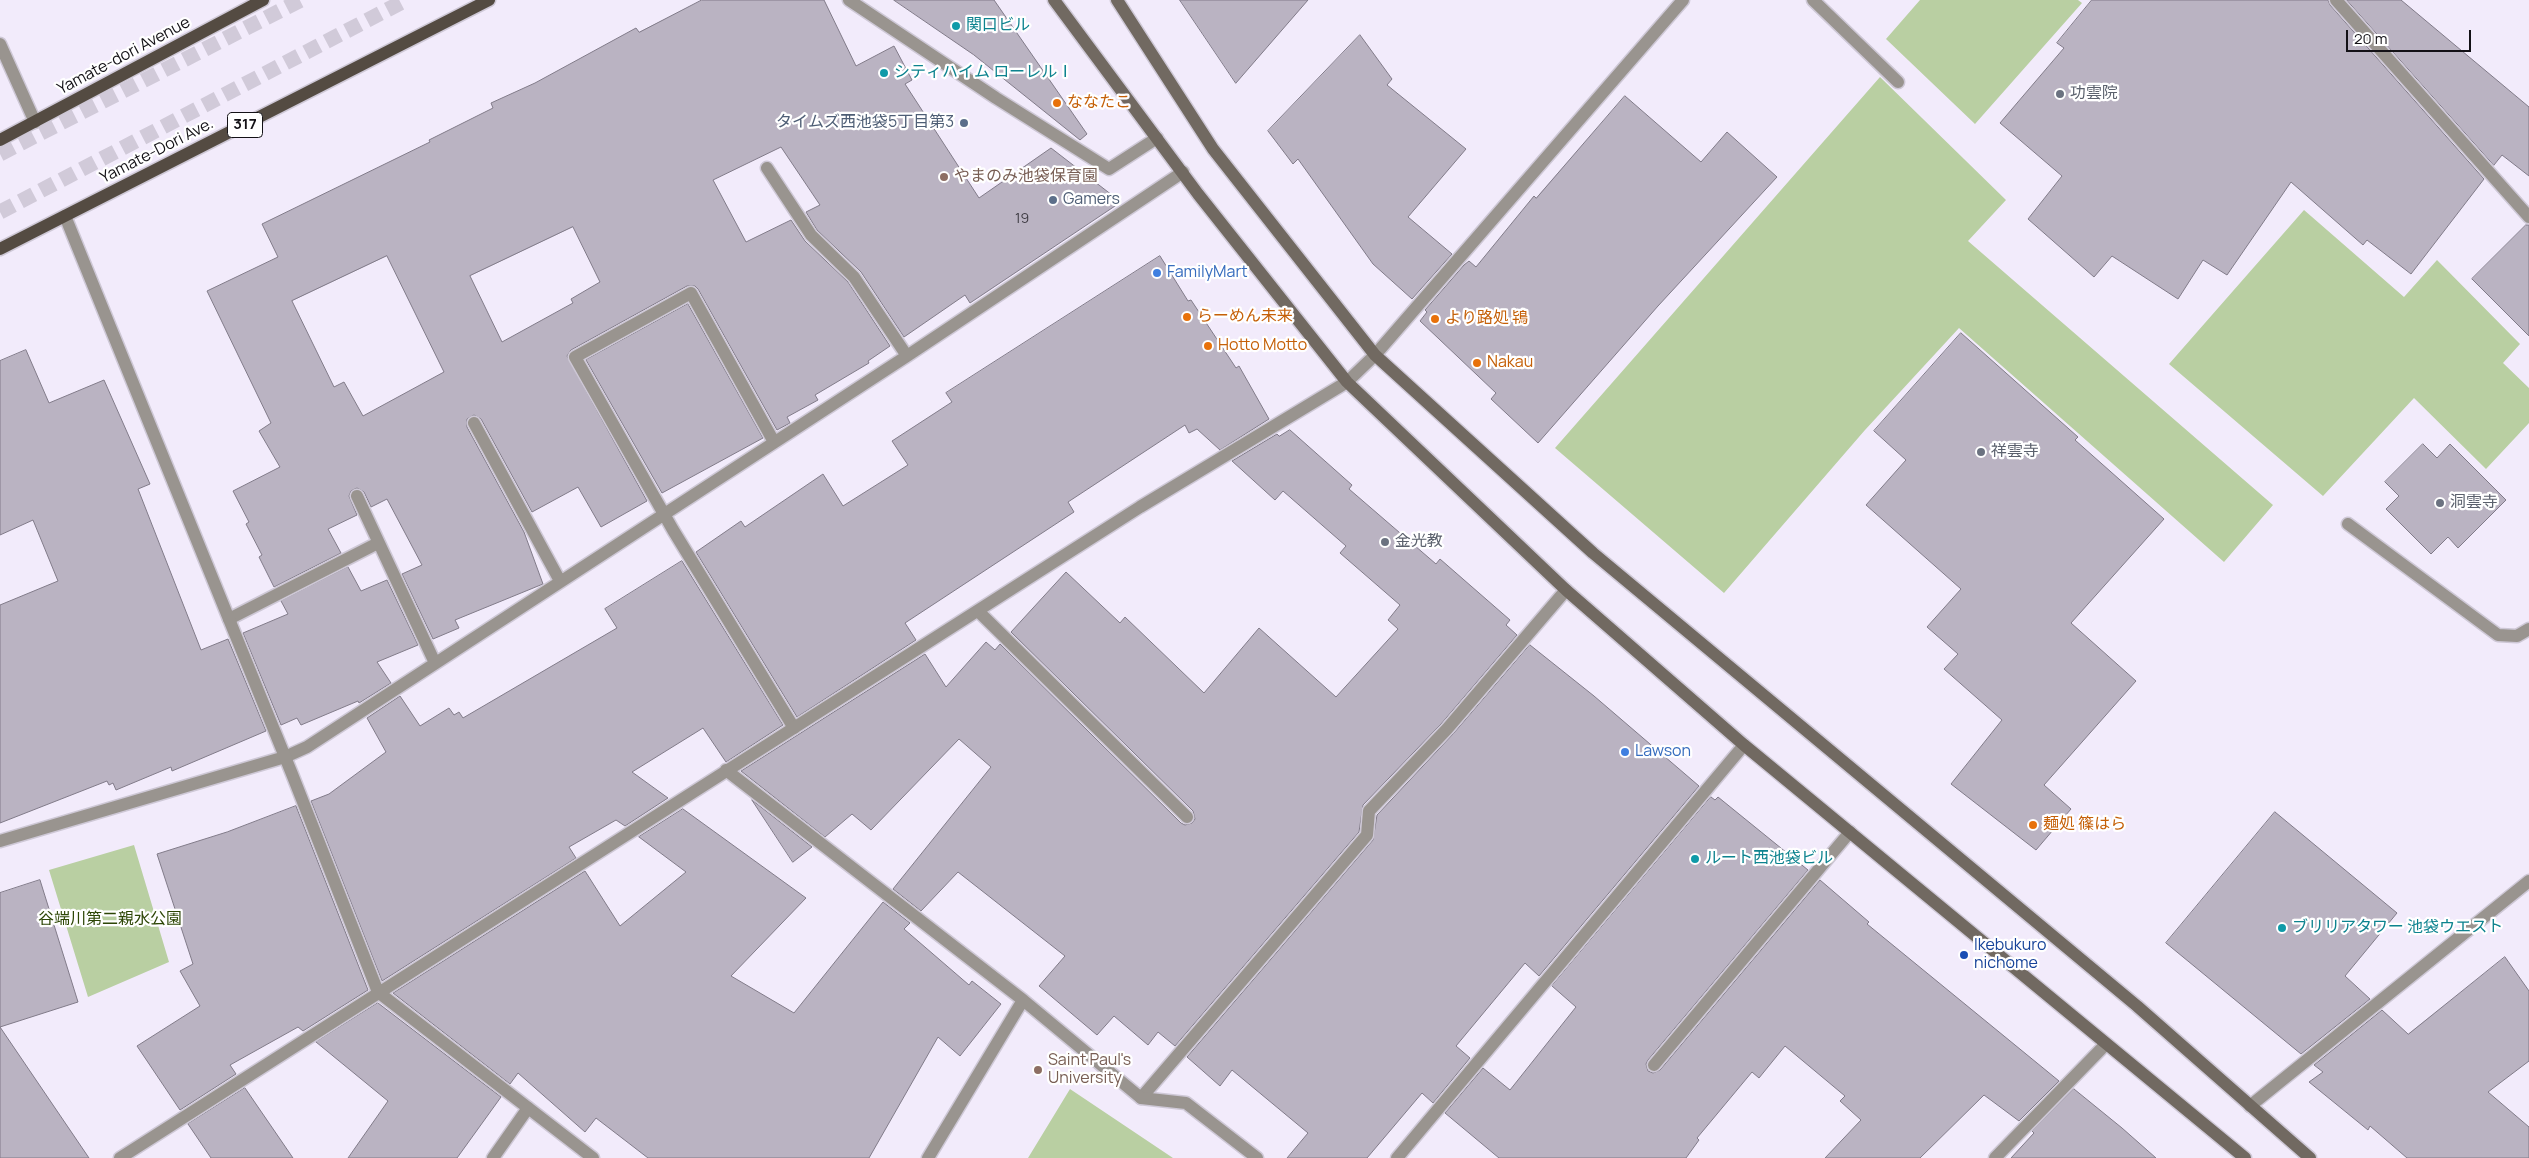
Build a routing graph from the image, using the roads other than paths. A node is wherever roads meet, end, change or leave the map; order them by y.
1 (263, 0) edge
2 (489, 0) edge
3 (849, 0) edge
4 (1054, 0) edge
5 (1117, 0) edge
6 (1683, 0) edge
7 (1813, 0) edge
8 (2336, 0) edge
9 (0, 44) edge
10 (1898, 82) dead end
11 (35, 122) junction
12 (1157, 138) junction
13 (0, 140) edge
14 (767, 168) dead end
15 (1183, 172) junction
16 (2528, 213) edge
17 (65, 216) junction
18 (0, 249) edge
19 (1375, 355) junction
20 (907, 356) junction
21 (1347, 382) junction
22 (474, 423) dead end
23 (774, 442) junction
24 (356, 496) dead end
25 (664, 513) junction
26 (2348, 524) dead end
27 (378, 543) junction
28 (560, 581) junction
29 (1566, 590) junction
30 (978, 611) junction
31 (229, 619) junction
32 (2529, 630) edge
33 (435, 663) junction
34 (794, 728) junction
35 (1744, 745) junction
36 (285, 757) junction
37 (726, 770) junction
38 (1186, 817) dead end
39 (1850, 832) junction
40 (0, 841) edge
41 (2529, 881) edge
42 (378, 992) junction
43 (1024, 1000) junction
44 (2106, 1044) junction
45 (1654, 1065) dead end
46 (1141, 1098) junction
47 (2250, 1106) junction
48 (528, 1108) junction
49 (120, 1158) edge
50 (493, 1158) edge
51 (593, 1158) edge
52 (928, 1158) edge
53 (1257, 1158) edge
54 (1397, 1158) edge
55 (1995, 1158) edge
56 (2245, 1158) edge
57 (2310, 1158) edge

1 - 11 main road, Yamate-dori Avenue
2 - 17 main road, Yamate-Dori Ave. / 317
3 - 12 street
4 - 12 street
5 - 19 street
6 - 19 street
7 - 10 street
8 - 16 street
9 - 11 street
11 - 13 main road, Yamate-dori Avenue
12 - 15 street
14 - 20 street
15 - 20 street
15 - 21 street
17 - 18 main road, Yamate-Dori Ave. / 317
17 - 31 street
19 - 21 street
19 - 47 street
20 - 23 street
21 - 29 street
21 - 30 street
22 - 28 street
23 - 25 street
23 - 25 street
24 - 27 street
25 - 28 street
25 - 34 street
26 - 32 street
27 - 31 street
27 - 33 street
28 - 33 street
29 - 35 street
29 - 46 street
30 - 34 street
30 - 38 street
31 - 36 street
33 - 36 street
34 - 37 street
35 - 39 street
35 - 54 street
36 - 40 street
36 - 42 street
37 - 42 street
37 - 43 street
39 - 44 street
39 - 45 street
41 - 47 street
42 - 48 street
42 - 49 street
43 - 46 street
43 - 52 street
44 - 55 street
44 - 56 street
46 - 53 street
47 - 57 street
48 - 50 street
48 - 51 street

